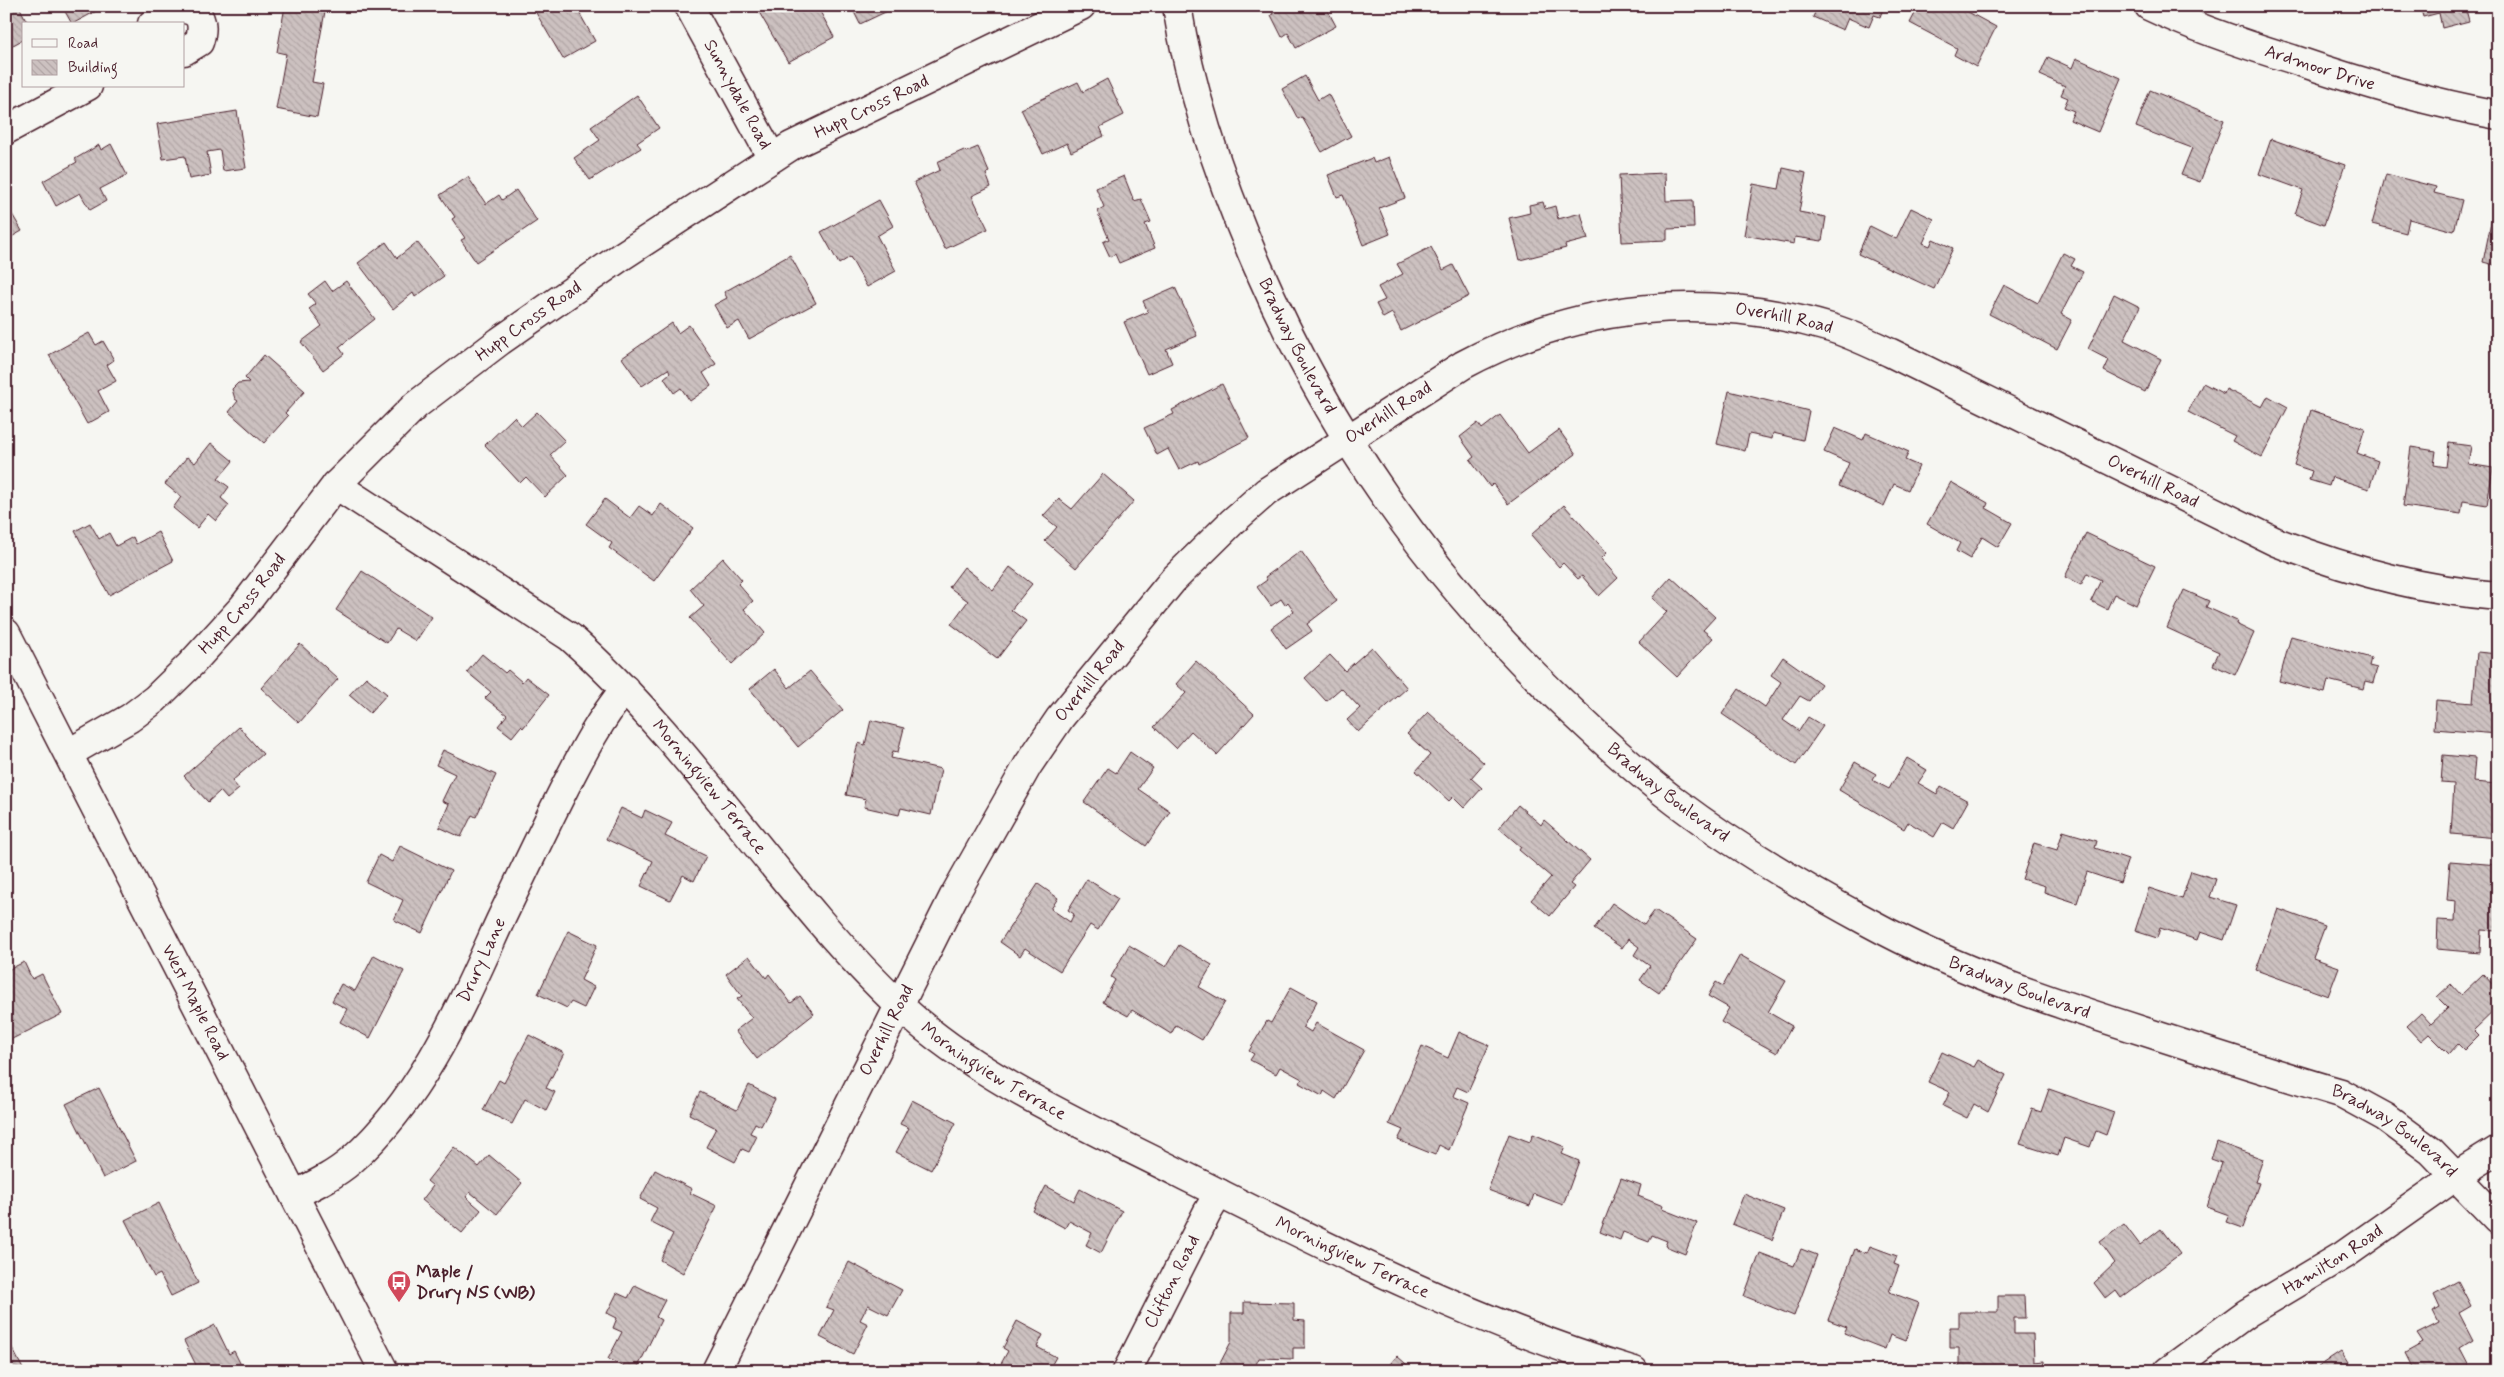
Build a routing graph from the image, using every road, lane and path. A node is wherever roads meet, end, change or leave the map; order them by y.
1 (689, 6) edge
2 (1081, 6) edge
3 (1177, 6) edge
4 (2149, 6) edge
5 (154, 22) edge
6 (185, 50) edge
7 (84, 88) edge
8 (2498, 115) edge
9 (6, 130) edge
10 (772, 158) junction
11 (1348, 439) junction
12 (336, 485) junction
13 (2498, 596) edge
14 (6, 633) edge
15 (625, 689) junction
16 (69, 753) junction
17 (899, 1005) junction
18 (2498, 1150) edge
19 (2456, 1176) junction
20 (1220, 1193) junction
21 (294, 1195) junction
22 (2498, 1220) edge
23 (1578, 1363) edge
24 (384, 1371) edge
25 (716, 1371) edge
26 (1127, 1371) edge
27 (1634, 1371) edge
28 (2168, 1371) edge

1 - 10 street, Sunnydale Road
2 - 10 street, Hupp Cross Road
3 - 11 street, Bradway Boulevard
4 - 8 street, Ardmoor Drive
5 - 6 street
7 - 9 street
10 - 12 street, Hupp Cross Road
11 - 13 street, Overhill Road
11 - 17 street, Overhill Road
11 - 19 street, Bradway Boulevard
12 - 15 street, Morningview Terrace
12 - 16 street, Hupp Cross Road
14 - 16 street, West Maple Road
15 - 17 street, Morningview Terrace
15 - 21 street, Drury Lane
16 - 21 street, West Maple Road
17 - 20 street, Morningview Terrace
17 - 25 street, Overhill Road
18 - 19 street, Hamilton Road
19 - 22 street, Bradway Boulevard
19 - 28 street, Hamilton Road
20 - 23 street, Morningview Terrace
20 - 26 street, Clifton Road
21 - 24 street, West Maple Road
23 - 27 street, Morningview Terrace

